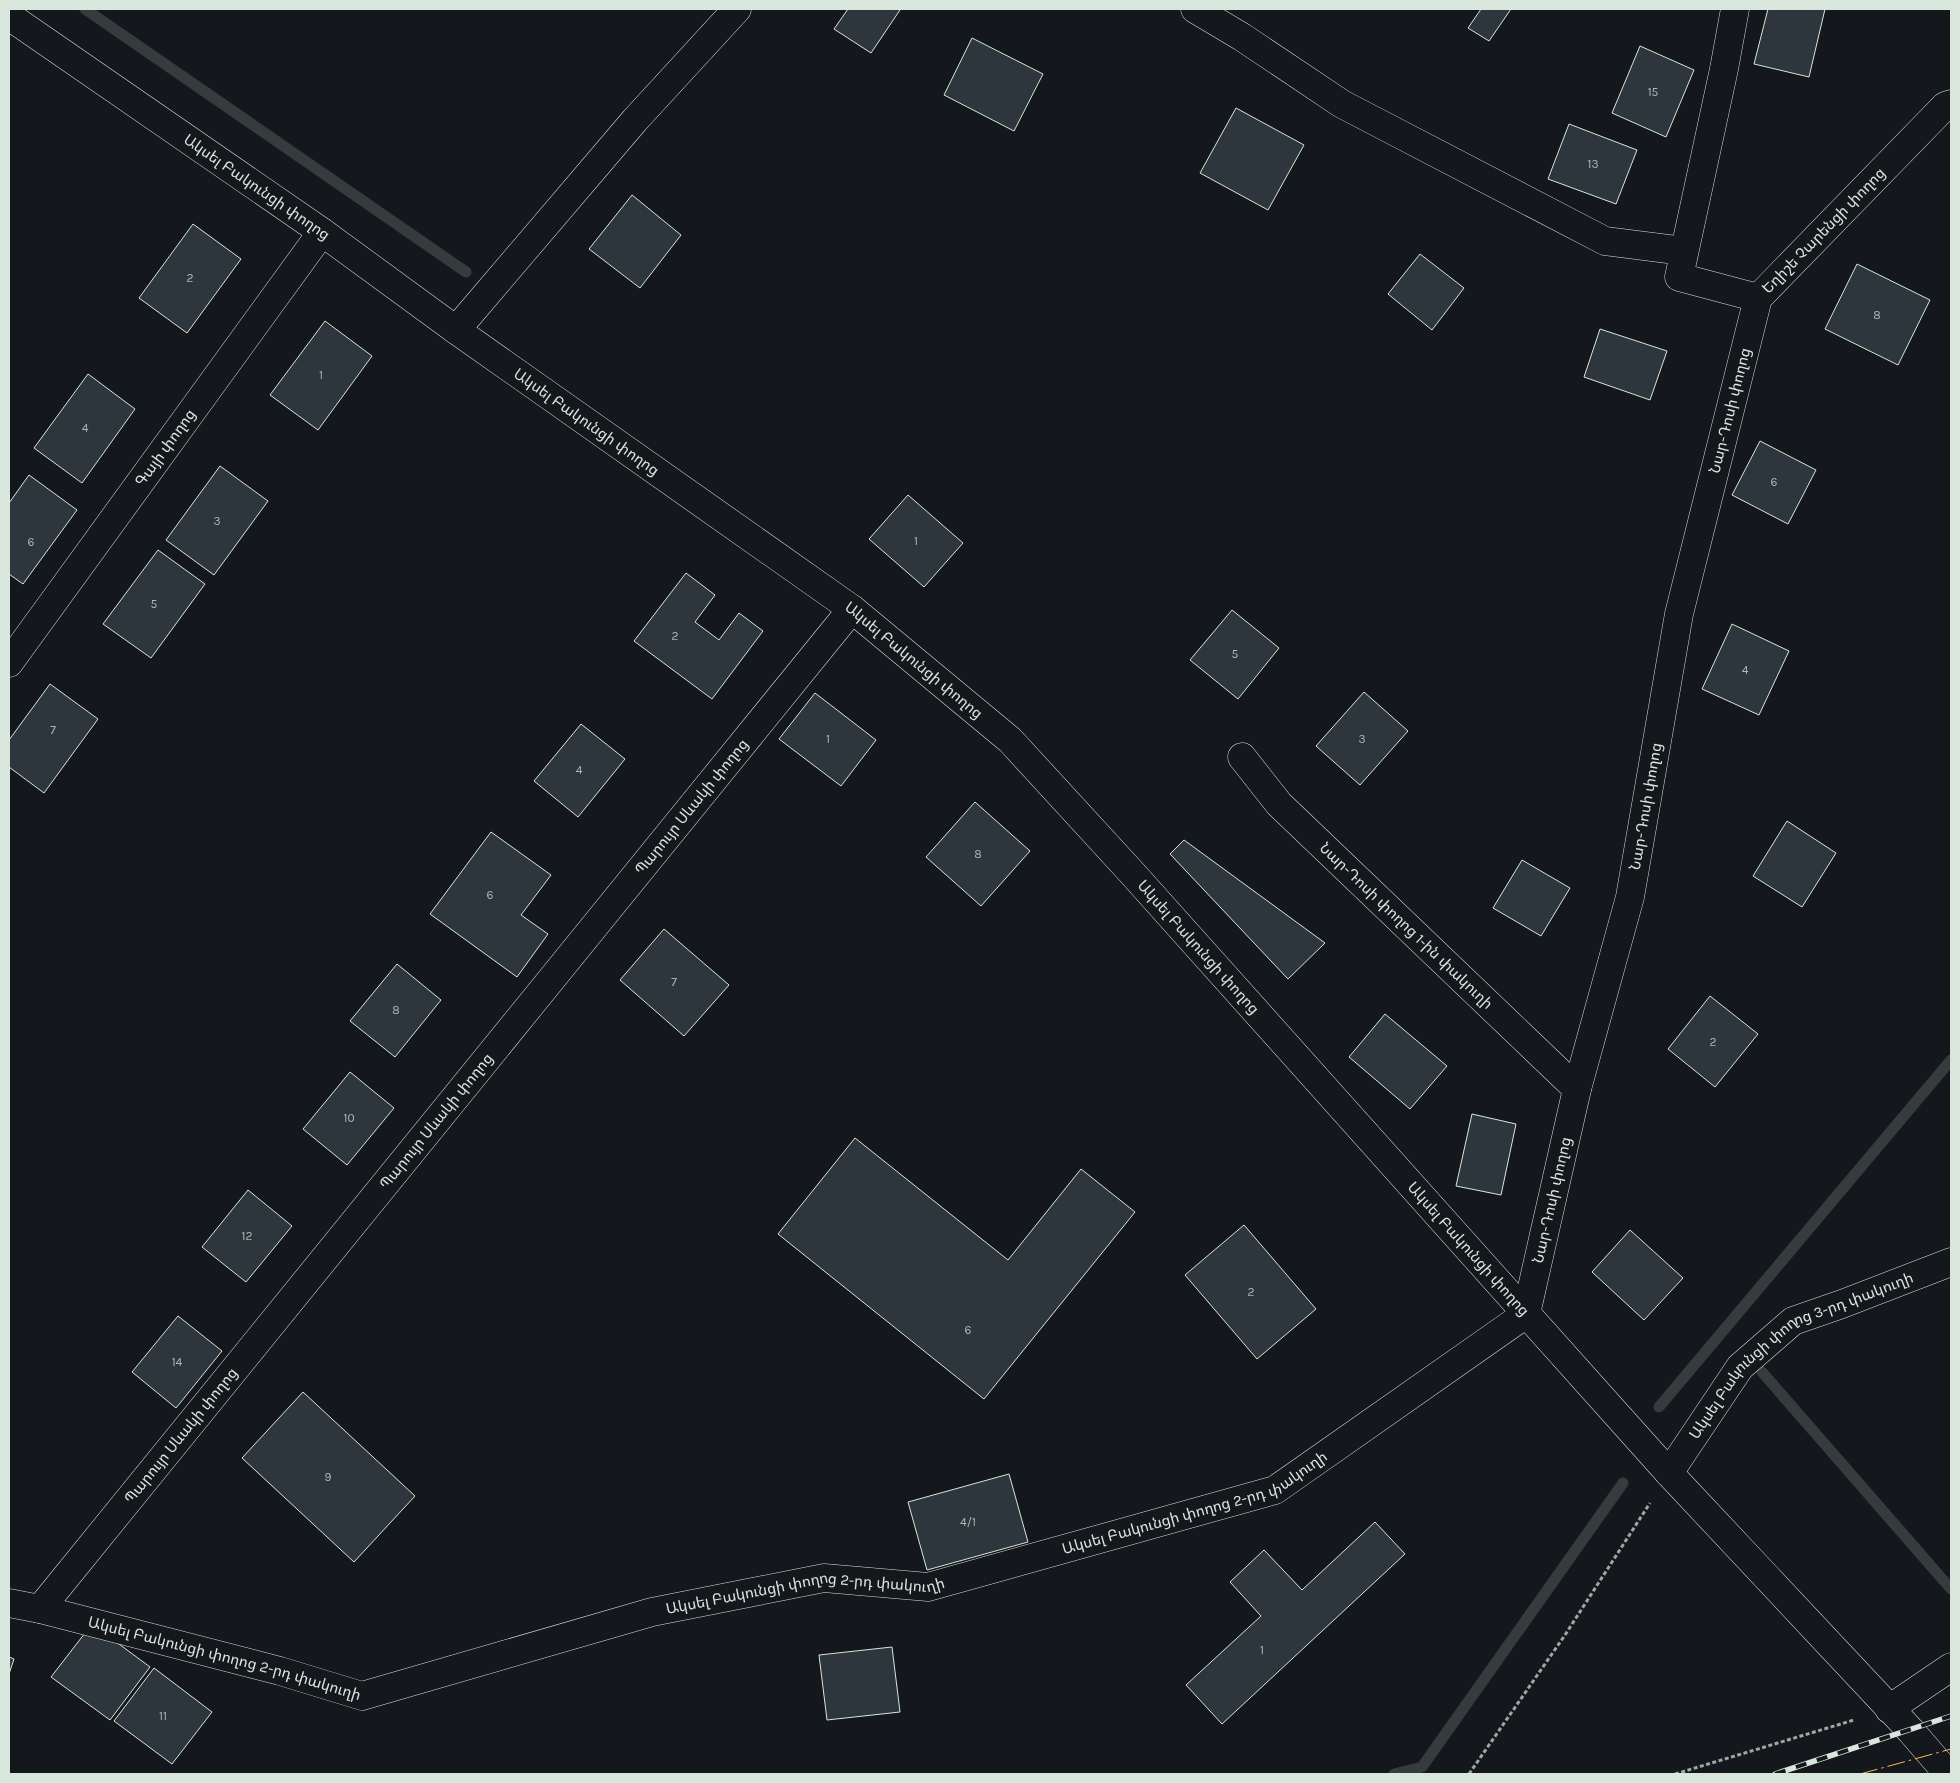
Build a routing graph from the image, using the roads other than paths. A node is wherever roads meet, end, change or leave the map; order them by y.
1 (737, 9) edge
2 (1195, 9) edge
3 (1735, 9) edge
4 (9, 16) edge
5 (1951, 104) edge
6 (322, 232) junction
7 (1684, 251) junction
8 (1758, 298) junction
9 (456, 330) junction
10 (852, 609) junction
11 (9, 663) edge
12 (1242, 756) dead end
13 (1577, 1089) junction
14 (1951, 1262) edge
15 (1526, 1314) junction
16 (1669, 1473) junction
17 (9, 1603) edge
18 (40, 1608) junction
19 (1951, 1667) edge
20 (1889, 1709) junction
21 (1948, 1774) edge

1 - 9 street
2 - 7 street
3 - 7 street, Եղիշե Չարենցի փողոց
4 - 6 street, Ակսել Բակունցի փողոց
5 - 8 street, Եղիշե Չարենցի փողոց
6 - 9 street, Ակսել Բակունցի փողոց
6 - 11 street, Գայի փողոց
7 - 8 street, Եղիշե Չարենցի փողոց
8 - 13 street, Նար-Դոսի փողոց
9 - 10 street, Ակսել Բակունցի փողոց
10 - 15 street, Ակսել Բակունցի փողոց
10 - 18 street, Պարույր Սևակի փողոց
12 - 13 street, Նար-Դոսի փողոց 1-ին փակուղի
13 - 15 street, Նար-Դոսի փողոց
14 - 16 street, Ակսել Բակունցի փողոց 3-րդ փակուղի
15 - 16 street, Ակսել Բակունցի փողոց
15 - 18 street, Ակսել Բակունցի փողոց 2-րդ փակուղի
16 - 20 street, Ակսել Բակունցի փողոց
17 - 18 street
19 - 20 street
20 - 21 street, Ակսել Բակունցի փողոց

